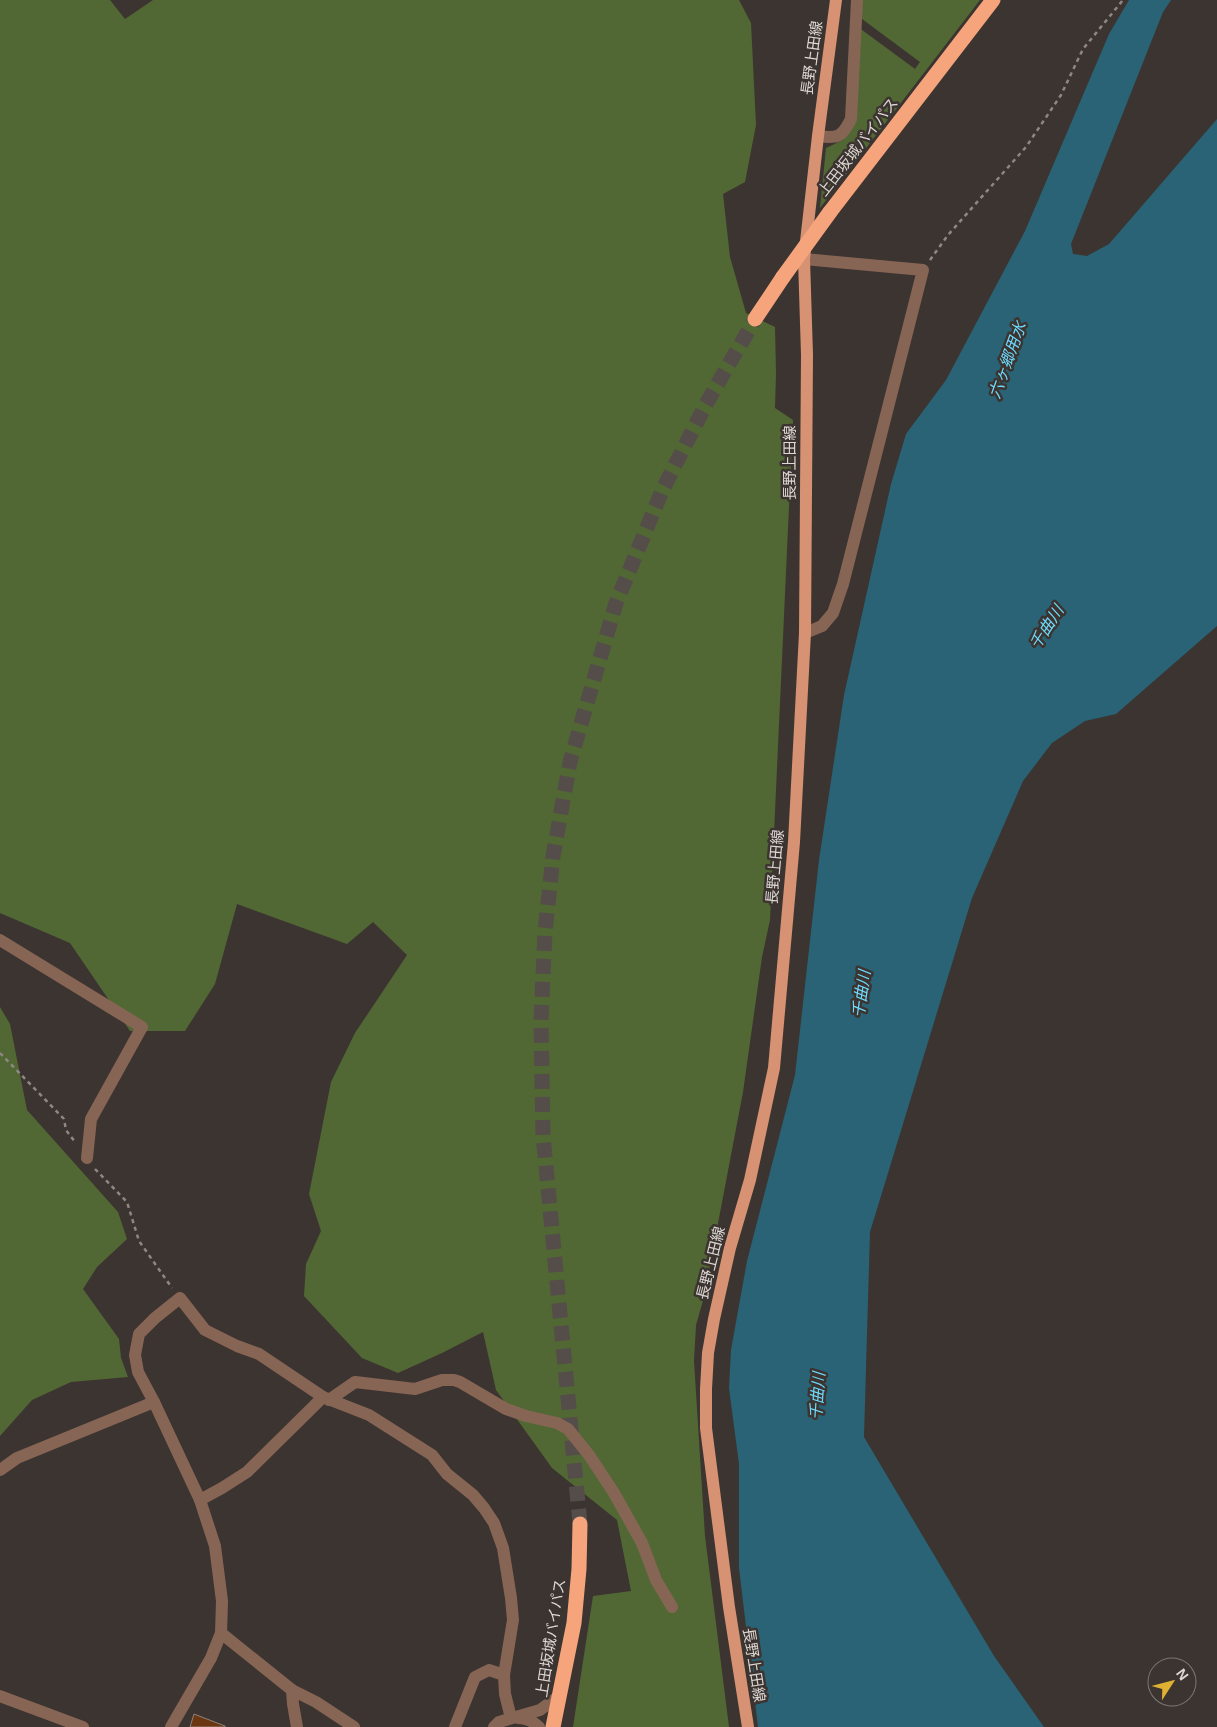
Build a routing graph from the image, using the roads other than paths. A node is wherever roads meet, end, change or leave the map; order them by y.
1 (836, 0) edge
2 (857, 0) edge
3 (993, 0) edge
4 (818, 136) junction
5 (804, 259) junction
6 (755, 319) tunnel mouth
7 (805, 633) junction
8 (0, 940) edge
9 (87, 1158) road end
10 (326, 1399) junction
11 (154, 1402) junction
12 (0, 1470) edge
13 (200, 1500) junction
14 (580, 1524) tunnel mouth
15 (672, 1607) dead end
16 (221, 1633) junction
17 (504, 1675) junction
18 (292, 1690) junction
19 (0, 1696) edge
20 (559, 1696) junction
21 (511, 1718) junction
22 (83, 1727) edge
23 (171, 1727) edge
24 (297, 1727) edge
25 (354, 1727) edge
26 (455, 1727) edge
27 (494, 1727) edge
28 (538, 1727) edge
29 (553, 1727) edge
30 (748, 1727) edge

1 - 4 main road, 長野上田線
2 - 4 street
3 - 6 highway, 上田坂城バイパス, bridge
4 - 5 main road, 長野上田線
5 - 7 main road, 長野上田線
5 - 7 street
7 - 30 main road, 長野上田線
8 - 9 street
10 - 11 street
10 - 13 street
10 - 15 street
10 - 17 street
11 - 12 street
11 - 13 street
13 - 16 street
14 - 20 highway, 上田坂城バイパス
16 - 18 street
16 - 23 street
17 - 21 street
17 - 26 street
18 - 24 street
18 - 25 street
19 - 22 street
20 - 21 street
20 - 29 highway, 上田坂城バイパス
21 - 27 street
21 - 28 street

